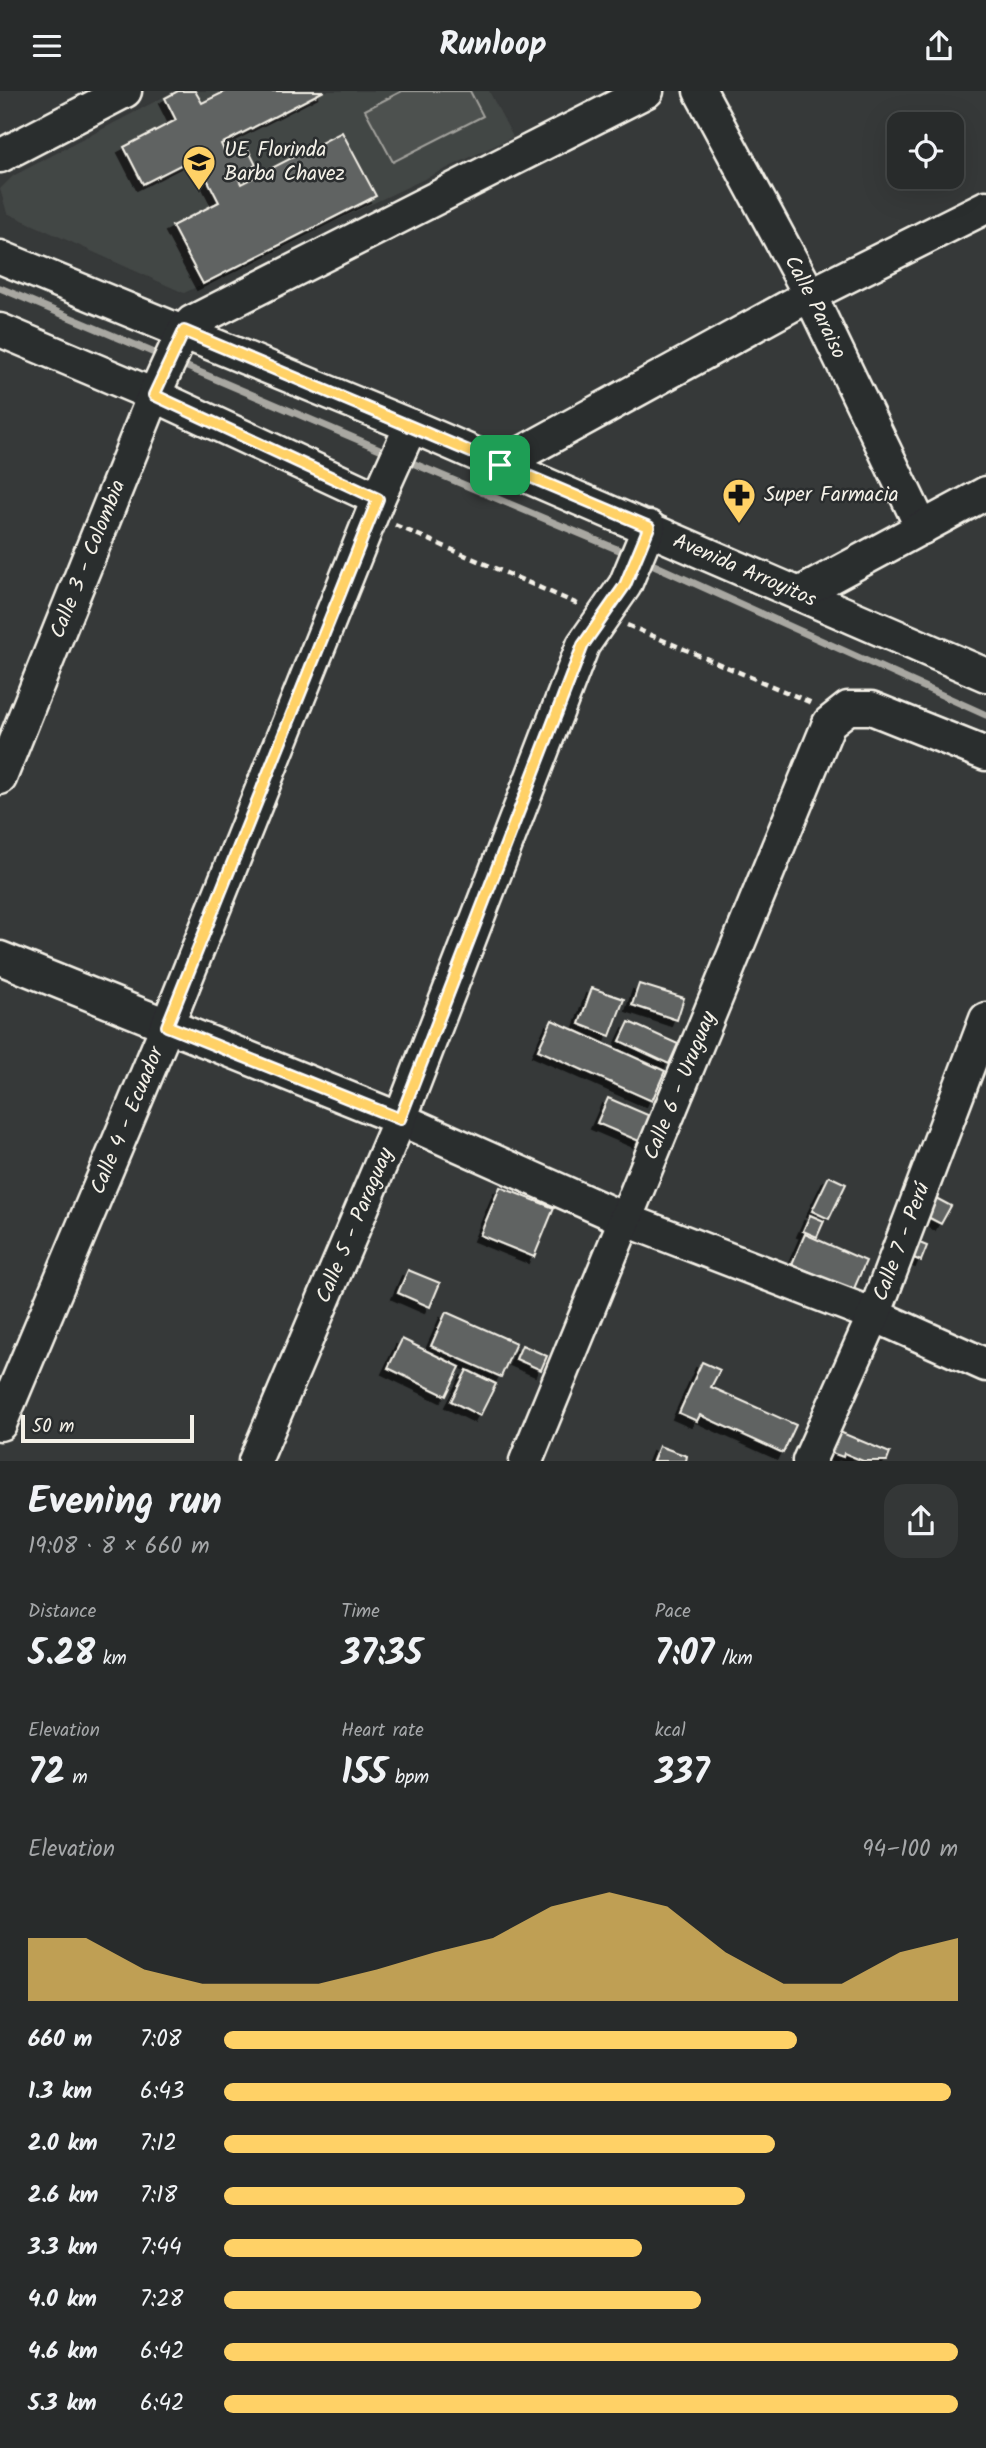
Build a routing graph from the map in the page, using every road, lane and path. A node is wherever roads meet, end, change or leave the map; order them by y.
1 (125, 91) edge
2 (647, 91) edge
3 (700, 91) edge
4 (88, 99) edge
5 (0, 156) edge
6 (986, 208) edge
7 (0, 257) edge
8 (810, 295) junction
9 (0, 330) edge
10 (182, 337) junction
11 (157, 389) junction
12 (409, 430) junction
13 (500, 465) junction
14 (382, 491) junction
15 (986, 493) edge
16 (649, 527) junction
17 (922, 528) junction
18 (799, 594) junction
19 (986, 675) edge
20 (986, 754) edge
21 (0, 778) edge
22 (0, 958) edge
23 (986, 1019) edge
24 (167, 1026) junction
25 (400, 1119) junction
26 (624, 1219) junction
27 (874, 1315) junction
28 (986, 1365) edge
29 (0, 1424) edge
30 (255, 1461) edge
31 (526, 1461) edge
32 (809, 1461) edge

1 - 4 street
2 - 10 street
3 - 8 street, Calle Paraiso
4 - 5 street
6 - 8 street
7 - 10 street, Avenida Arroyitos
8 - 13 street
8 - 17 street, Calle Paraiso
9 - 11 street
10 - 11 street, Calle 3 - Colombia
10 - 12 street, Avenida Arroyitos
11 - 14 street
11 - 21 street, Calle 3 - Colombia
12 - 13 street, Avenida Arroyitos
12 - 14 street, Calle 4 - Ecuador
13 - 16 street, Avenida Arroyitos
14 - 24 street, Calle 4 - Ecuador
15 - 17 street
16 - 18 street, Avenida Arroyitos
16 - 25 street, Calle 5 - Paraguay
17 - 18 street
18 - 19 street, Avenida Arroyitos
20 - 26 street, Calle 6 - Uruguay
22 - 24 street
23 - 27 street, Calle 7 - Perú
24 - 25 street
24 - 29 street, Calle 4 - Ecuador
25 - 26 street
25 - 30 street, Calle 5 - Paraguay
26 - 27 street
26 - 31 street, Calle 6 - Uruguay
27 - 28 street
27 - 32 street, Calle 7 - Perú

